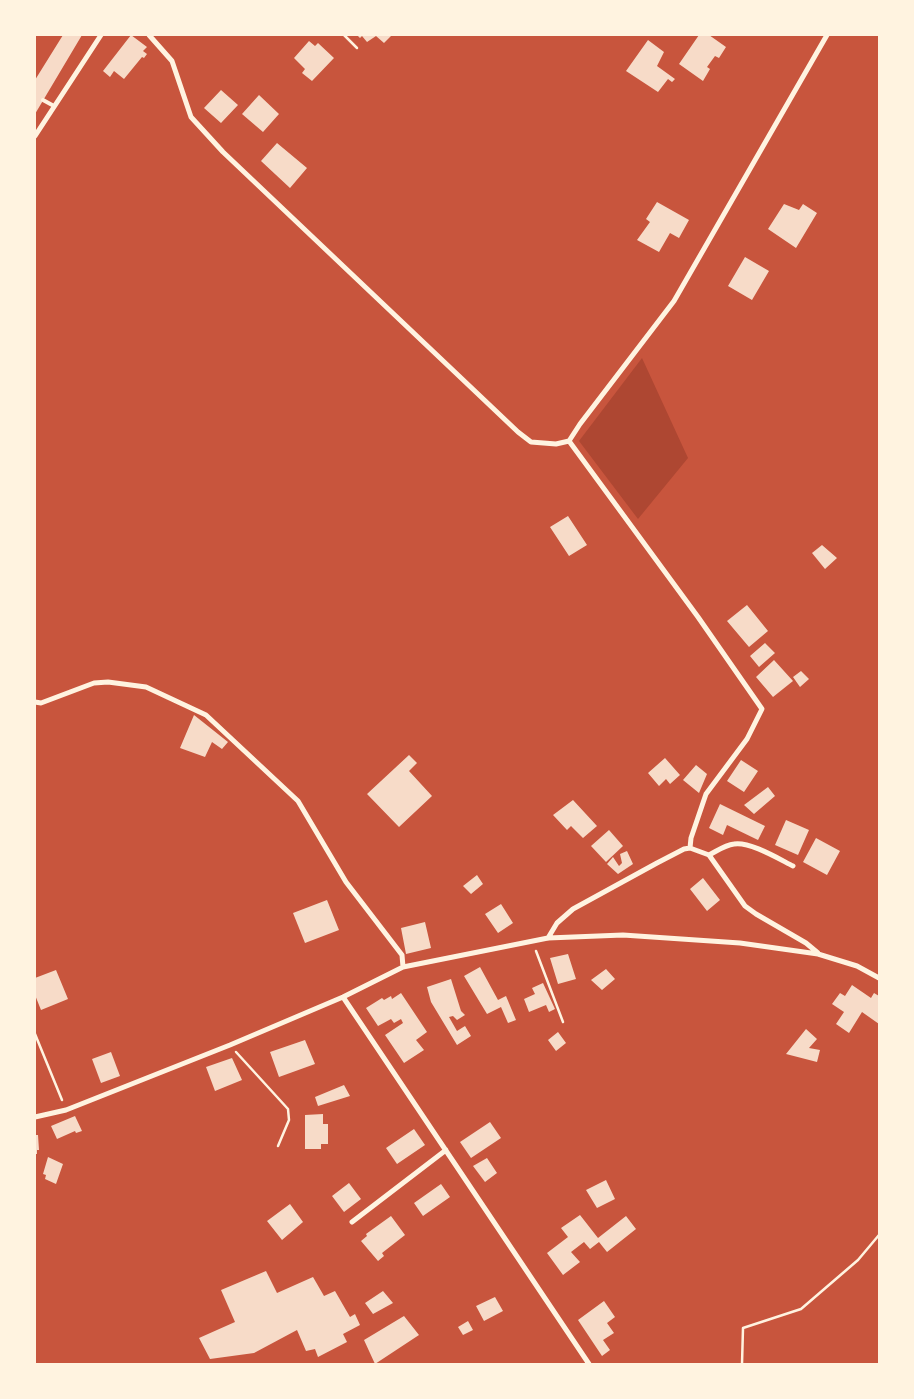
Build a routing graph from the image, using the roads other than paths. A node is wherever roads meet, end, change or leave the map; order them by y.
1 (101, 35) edge
2 (149, 35) edge
3 (827, 35) edge
4 (43, 100) dead end
5 (54, 106) junction
6 (35, 136) edge
7 (569, 441) junction
8 (35, 702) edge
9 (690, 848) junction
10 (709, 855) junction
11 (793, 866) dead end
12 (548, 938) junction
13 (818, 954) junction
14 (403, 967) junction
15 (879, 978) edge
16 (343, 997) junction
17 (35, 1117) edge
18 (446, 1150) junction
19 (352, 1222) dead end
20 (589, 1364) edge

1 - 5 street
2 - 7 street
3 - 7 street
4 - 5 lane
5 - 6 street
7 - 9 street
8 - 14 street
9 - 10 street
9 - 12 street
10 - 11 street
10 - 13 street
12 - 13 street
12 - 14 street
13 - 15 street
14 - 16 street
16 - 17 street
16 - 18 street
18 - 19 street
18 - 20 street

